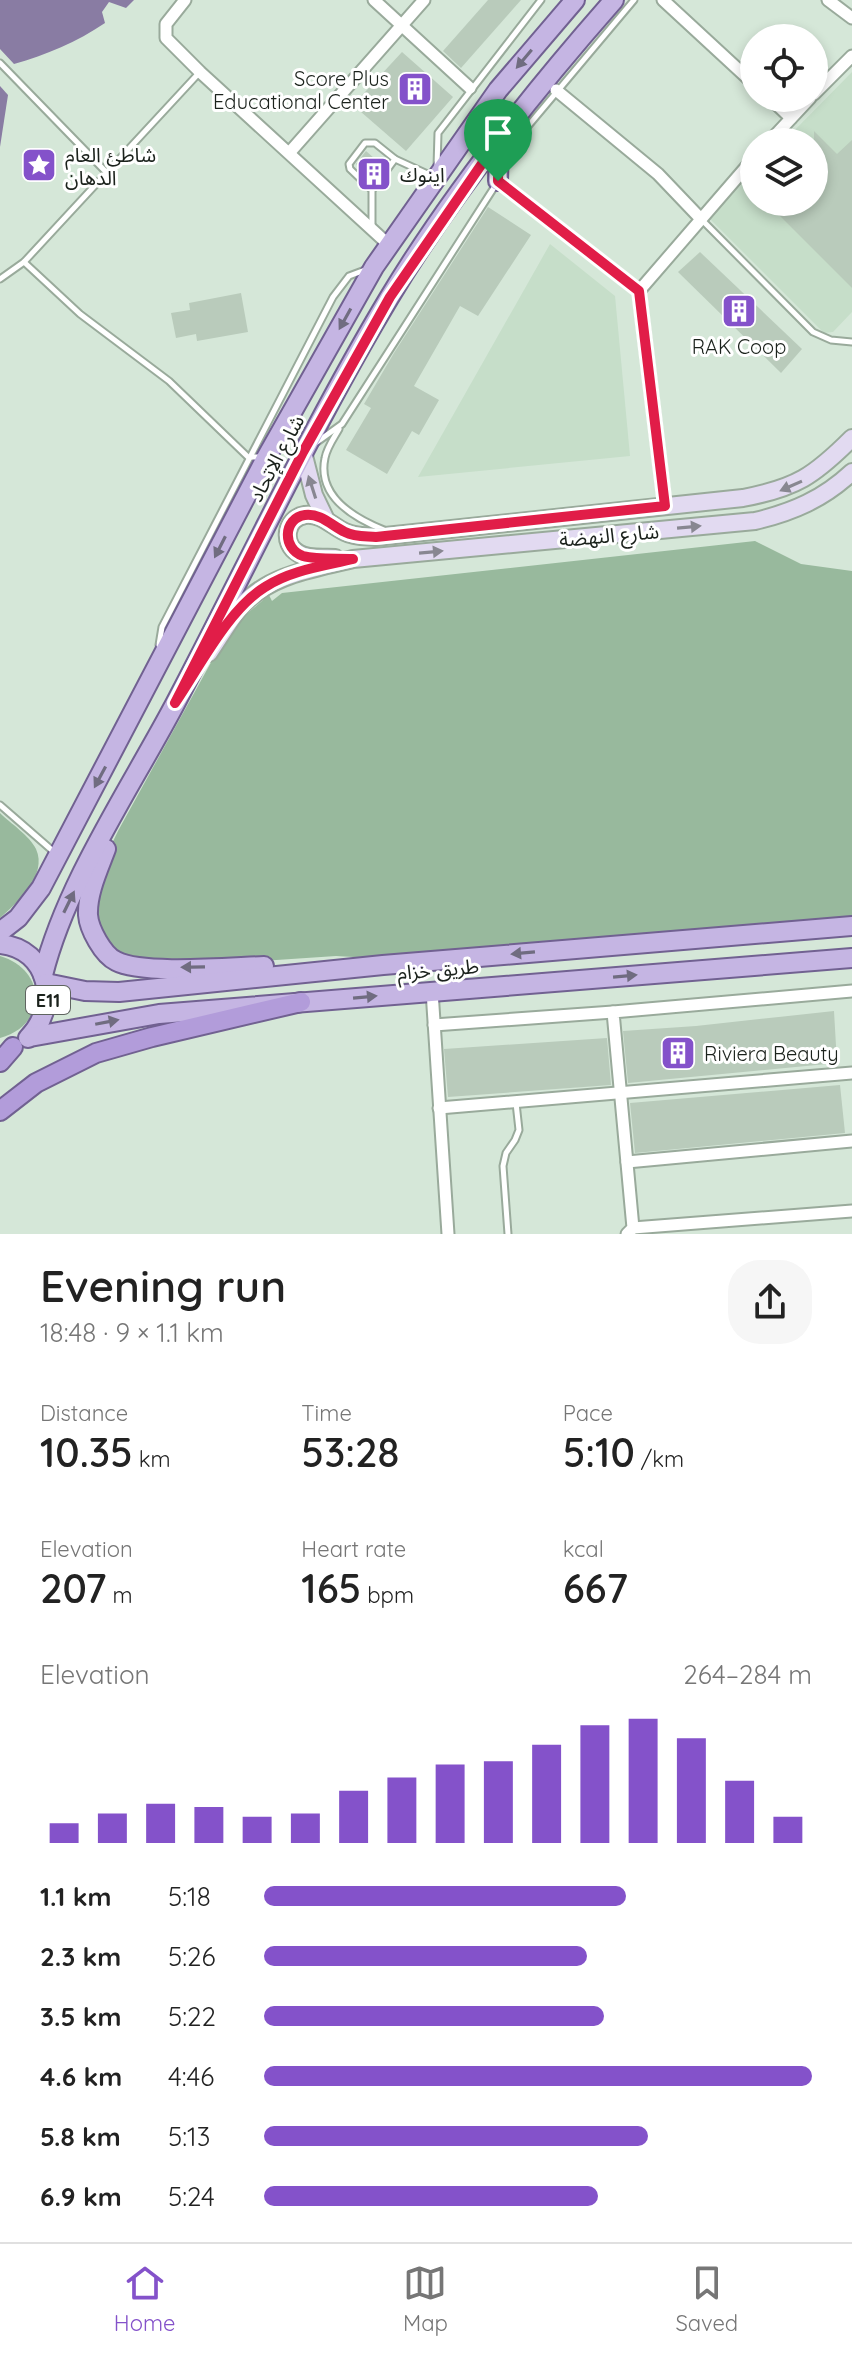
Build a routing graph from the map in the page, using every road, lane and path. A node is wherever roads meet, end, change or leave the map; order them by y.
1 (185, 0) edge
2 (374, 0) edge
3 (424, 0) edge
4 (541, 0) edge
5 (575, 0) edge
6 (614, 0) edge
7 (634, 0) edge
8 (663, 0) edge
9 (828, 0) edge
10 (852, 18) edge
11 (402, 26) junction
12 (852, 56) edge
13 (0, 63) edge
14 (740, 71) edge
15 (200, 72) junction
16 (828, 80) edge
17 (470, 88) junction
18 (556, 90) junction
19 (785, 112) edge
20 (797, 112) edge
21 (791, 118) junction
22 (782, 128) edge
23 (499, 139) junction
24 (290, 152) junction
25 (395, 159) junction
26 (107, 173) junction
27 (740, 174) edge
28 (436, 176) junction
29 (498, 181) junction
30 (372, 190) junction
31 (700, 218) junction
32 (372, 229) junction
33 (389, 245) junction
34 (24, 262) junction
35 (0, 279) edge
36 (639, 291) junction
37 (852, 342) edge
38 (342, 424) junction
39 (852, 438) edge
40 (303, 452) junction
41 (257, 458) junction
42 (852, 472) edge
43 (665, 506) junction
44 (326, 520) junction
45 (396, 534) junction
46 (353, 559) junction
47 (175, 703) junction
48 (0, 805) edge
49 (119, 807) junction
50 (58, 855) junction
51 (852, 926) edge
52 (0, 932) edge
53 (787, 932) junction
54 (0, 944) edge
55 (852, 958) edge
56 (383, 965) junction
57 (731, 967) junction
58 (45, 979) junction
59 (432, 991) junction
60 (852, 991) edge
61 (301, 1002) junction
62 (613, 1012) junction
63 (434, 1025) junction
64 (30, 1037) junction
65 (6, 1049) edge
66 (0, 1062) edge
67 (852, 1073) edge
68 (620, 1093) junction
69 (516, 1101) junction
70 (439, 1108) junction
71 (0, 1111) edge
72 (852, 1141) edge
73 (627, 1162) junction
74 (852, 1211) edge
75 (630, 1231) edge
76 (448, 1234) edge
77 (508, 1234) edge

1 - 15 street
2 - 11 street
3 - 11 street
4 - 17 lane
5 -> 28 main road, شارع الإتحاد
6 - 23 main road, شارع الإتحاد / E11
7 - 18 lane
8 - 14 street
9 - 10 street
11 - 17 street
11 - 24 street
12 - 16 street
13 - 26 lane
15 - 24 street
15 - 26 lane
17 - 28 lane
18 - 29 lane
18 - 31 street
19 - 21 street
20 - 21 street
21 - 22 street
23 - 29 main road
23 - 40 main road, شارع الإتحاد / E11
24 - 32 street
25 - 28 lane
25 - 30 lane
25 - 30 lane
26 - 34 lane
27 - 31 street
28 - 33 main road, شارع الإتحاد
29 - 36 street
29 - 38 lane
30 - 32 lane
31 - 36 street
31 - 37 lane
32 - 33 street
33 -> 41 main road, شارع الإتحاد
34 - 35 lane
34 - 41 lane
36 - 43 street
38 - 40 lane
38 - 45 lane
39 -> 43 main road, شارع النهضة
44 -> 40 main road
40 - 47 main road, شارع الإتحاد / E11
41 -> 50 main road, شارع الإتحاد
46 -> 42 main road, شارع النهضة
43 - 45 main road, شارع النهضة
44 - 45 main road, شارع النهضة
44 - 46 main road
46 - 47 main road
47 - 49 main road, شارع الإتحاد / E11
48 - 50 lane
56 -> 49 main road
58 -> 49 main road, شارع الإتحاد / E11
50 - 52 main road, شارع الإتحاد
51 - 53 main road, طريق خزام
53 -> 56 main road, طريق خزام
53 - 57 main road
54 - 58 main road, E11
55 - 57 main road, طريق خزام
56 - 58 main road, طريق خزام
59 -> 57 main road, طريق خزام
58 - 64 main road, E11
61 -> 59 main road, طريق خزام
59 - 63 street
60 - 62 street
64 -> 61 main road, طريق خزام
61 - 71 highway
62 - 63 street
62 - 68 street
63 - 70 street
64 - 65 main road, E11
65 - 66 highway, E11
67 - 68 street
68 - 69 street
68 - 73 street
69 - 70 street
69 - 77 lane
70 - 76 street
72 - 73 street
73 - 75 street
74 - 75 street

